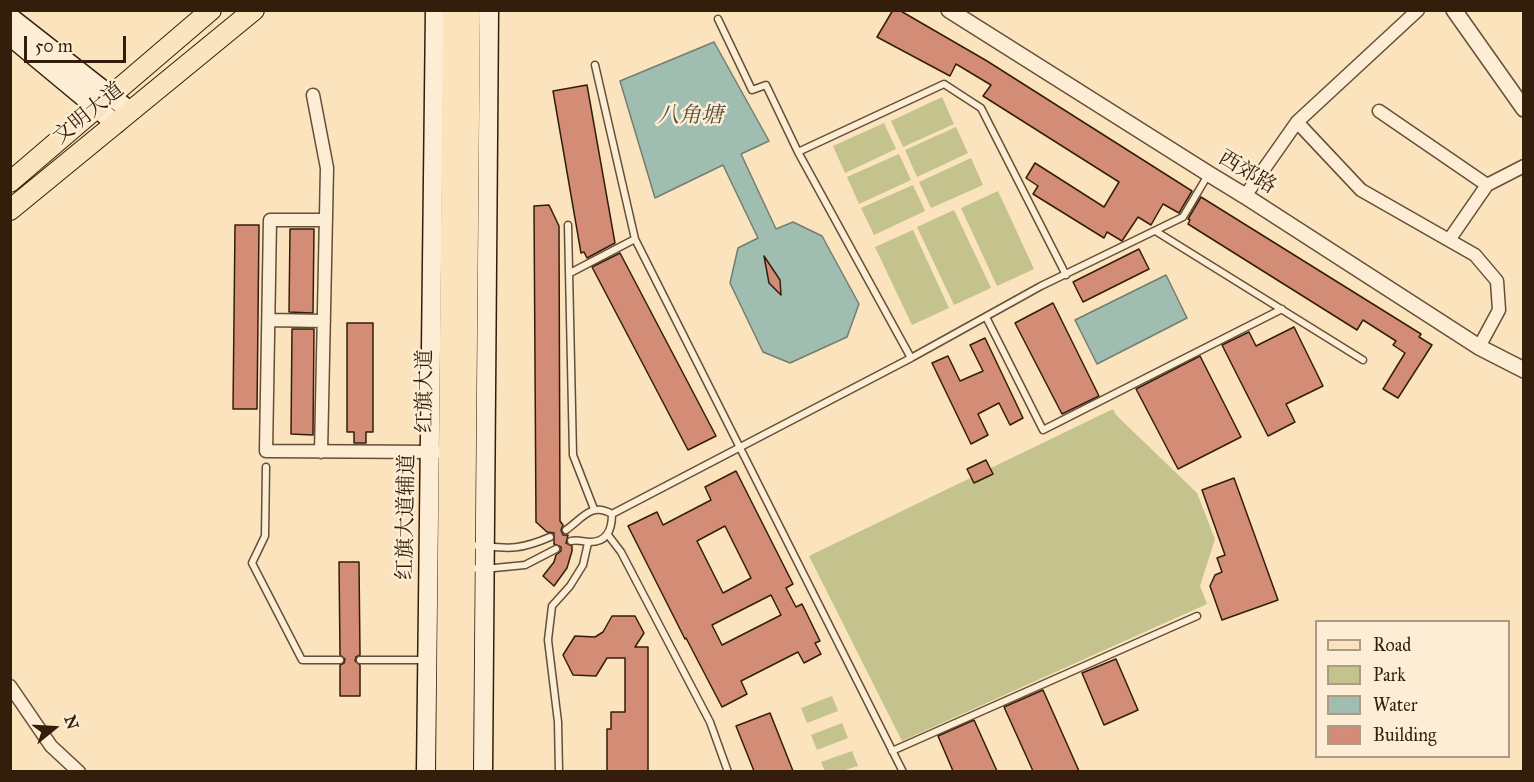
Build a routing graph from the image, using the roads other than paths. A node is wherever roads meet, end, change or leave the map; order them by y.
1 (211, 10) edge
2 (254, 10) edge
3 (435, 10) edge
4 (453, 10) edge
5 (470, 10) edge
6 (489, 10) edge
7 (950, 10) edge
8 (1418, 10) edge
9 (1454, 10) edge
10 (10, 17) edge
11 (718, 19) dead end
12 (10, 36) edge
13 (595, 65) dead end
14 (313, 94) dead end
15 (104, 102) junction
16 (1524, 109) edge
17 (1379, 111) dead end
18 (123, 118) junction
19 (1297, 122) junction
20 (798, 152) junction
21 (1524, 166) edge
22 (1209, 174) junction
23 (10, 182) edge
24 (1487, 185) junction
25 (1245, 196) junction
26 (10, 210) edge
27 (326, 220) junction
28 (568, 225) dead end
29 (1157, 232) junction
30 (635, 239) junction
31 (1449, 240) junction
32 (570, 273) junction
33 (1066, 274) junction
34 (1282, 309) junction
35 (986, 317) junction
36 (269, 320) junction
37 (324, 321) junction
38 (1479, 347) junction
39 (911, 358) junction
40 (1363, 360) dead end
41 (1524, 370) edge
42 (741, 447) junction
43 (321, 452) junction
44 (440, 452) junction
45 (266, 467) dead end
46 (594, 508) junction
47 (612, 514) junction
48 (566, 530) dead end
49 (608, 535) junction
50 (550, 537) dead end
51 (571, 541) dead end
52 (588, 543) junction
53 (456, 544) junction
54 (484, 545) junction
55 (556, 549) dead end
56 (456, 568) junction
57 (484, 569) junction
58 (1197, 616) dead end
59 (340, 660) dead end
60 (360, 660) dead end
61 (437, 660) junction
62 (10, 686) edge
63 (892, 751) junction
64 (79, 771) edge
65 (426, 771) edge
66 (446, 771) edge
67 (463, 771) edge
68 (483, 771) edge
69 (559, 771) edge
70 (728, 771) edge
71 (903, 771) edge

1 - 15 main road, 文明大道
2 - 18 main road, 文明大道
3 - 44 main road, 红旗大道辅道
4 - 44 main road, 红旗大道
5 - 53 main road, 红旗大道
6 - 54 main road
7 - 22 street, 西郊路
8 - 19 street
9 - 16 street
10 - 15 main road
11 - 20 lane
12 - 15 main road
13 - 30 lane
14 - 27 street
15 - 18 main road
15 - 23 main road, 文明大道
17 - 24 street
18 - 26 main road, 文明大道
19 - 25 street
19 - 31 street
20 - 33 lane
20 - 39 lane
21 - 24 street
22 - 25 street, 西郊路
22 - 29 lane
24 - 31 street
25 - 38 street, 西郊路
27 - 36 street
27 - 37 street
28 - 32 lane
29 - 33 lane
29 - 34 lane
30 - 32 lane
30 - 42 lane
31 - 38 street
32 - 46 lane
33 - 35 lane
34 - 35 lane
34 - 40 lane
35 - 39 lane
36 - 37 street
36 - 43 street
37 - 43 street
38 - 41 street, 西郊路
39 - 42 lane
42 - 47 lane
42 - 63 lane
43 - 44 street
44 - 53 main road, 红旗大道
44 - 61 main road, 红旗大道辅道
45 - 59 lane
46 - 47 lane
46 - 48 lane
47 - 49 lane
49 - 52 lane
49 - 70 lane
50 - 54 lane
51 - 52 lane
52 - 69 lane
53 - 54 lane
53 - 56 main road, 红旗大道
54 - 57 main road
55 - 57 lane
56 - 57 lane
56 - 61 main road, 红旗大道
56 - 67 main road, 红旗大道
57 - 68 main road
58 - 63 lane
60 - 61 lane
61 - 65 main road, 红旗大道辅道
61 - 66 main road, 红旗大道
62 - 64 street
63 - 71 lane

